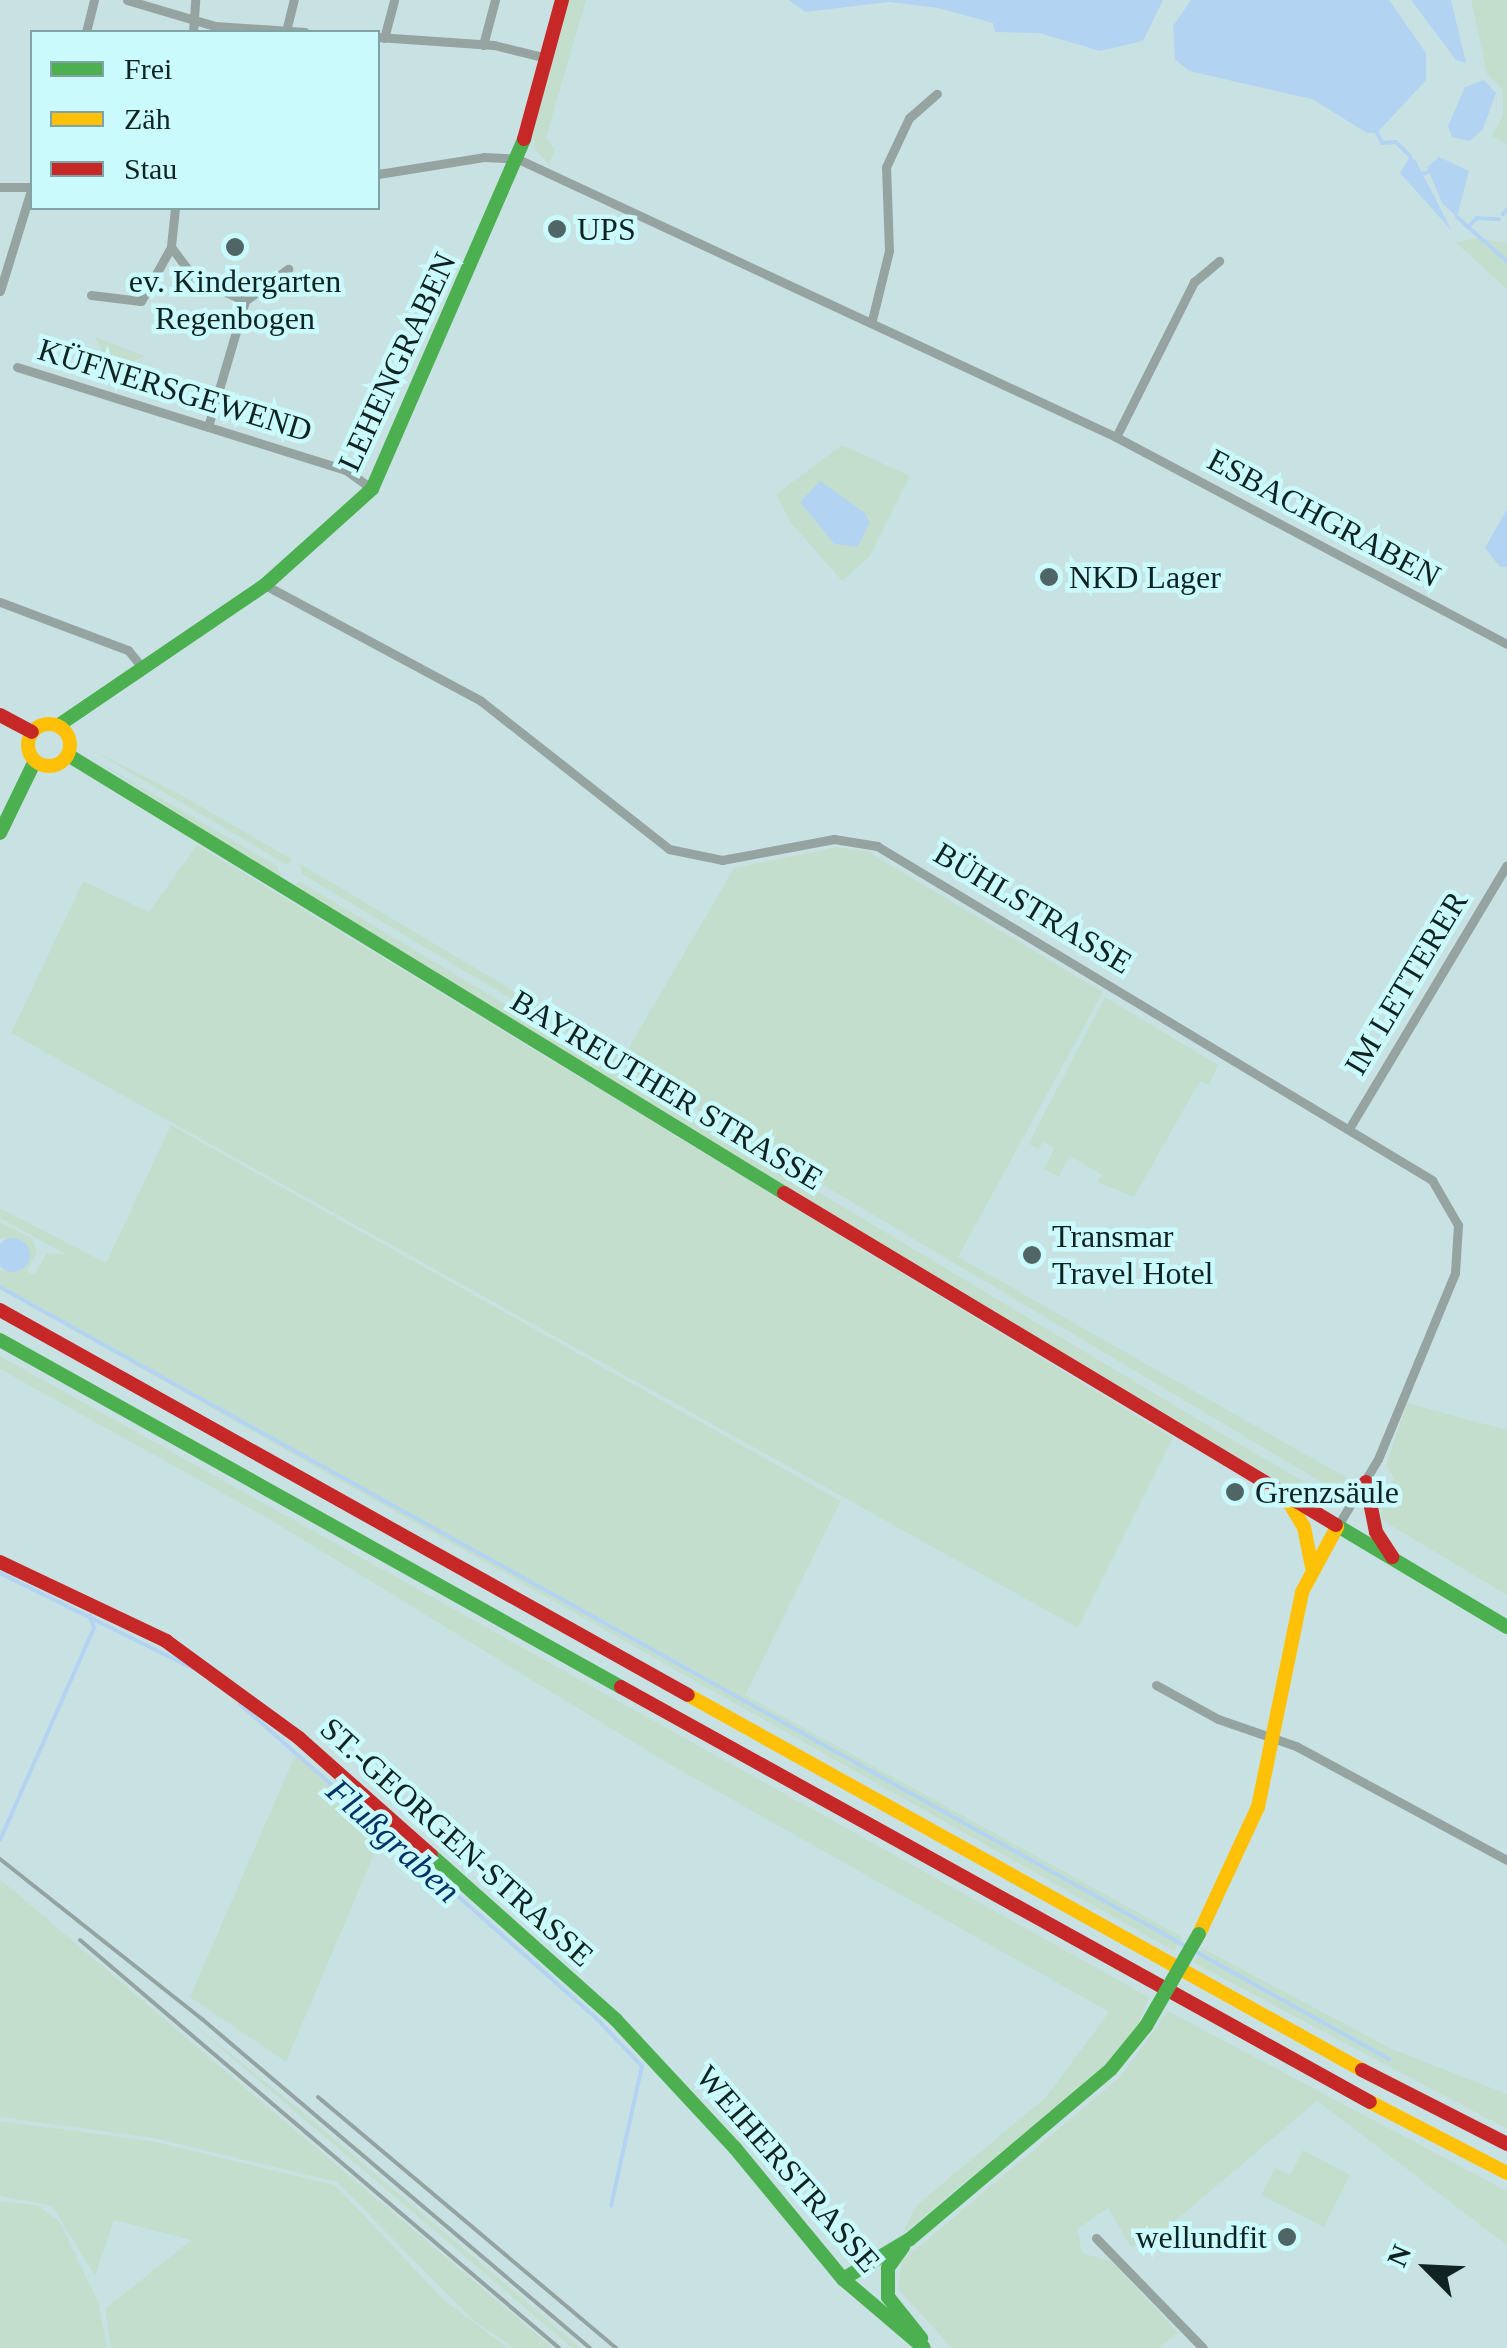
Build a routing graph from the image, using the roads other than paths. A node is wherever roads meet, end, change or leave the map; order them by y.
1 (94, 0) edge
2 (126, 0) edge
3 (194, 0) edge
4 (294, 0) edge
5 (394, 0) edge
6 (495, 0) edge
7 (562, 0) edge
8 (194, 20) junction
9 (86, 30) edge
10 (193, 30) edge
11 (278, 30) edge
12 (286, 30) edge
13 (381, 38) edge
14 (484, 44) junction
15 (547, 58) junction
16 (937, 94) dead end
17 (518, 159) junction
18 (380, 174) edge
19 (0, 187) edge
20 (30, 187) edge
21 (30, 194) edge
22 (175, 210) edge
23 (171, 247) junction
24 (1218, 262) dead end
25 (288, 269) dead end
26 (0, 291) edge
27 (91, 295) dead end
28 (245, 301) junction
29 (872, 320) junction
30 (16, 367) dead end
31 (208, 427) junction
32 (1116, 437) junction
33 (372, 489) junction
34 (265, 585) junction
35 (0, 602) edge
36 (1507, 644) edge
37 (141, 666) junction
38 (0, 715) edge
39 (59, 725) junction
40 (32, 732) junction
41 (68, 755) junction
42 (35, 761) junction
43 (0, 832) edge
44 (1507, 865) edge
45 (1350, 1127) junction
46 (0, 1310) edge
47 (0, 1340) edge
48 (1366, 1482) junction
49 (1285, 1496) junction
50 (1337, 1527) junction
51 (0, 1562) edge
52 (1395, 1562) junction
53 (1312, 1568) junction
54 (1507, 1627) edge
55 (1156, 1684) dead end
56 (1278, 1739) junction
57 (1507, 1860) edge
58 (616, 2020) joint
59 (1507, 2144) edge
60 (1507, 2173) edge
61 (1096, 2238) dead end
62 (910, 2239) junction
63 (842, 2280) junction
64 (927, 2348) edge
65 (1202, 2348) edge

1 - 9 street
2 - 8 street
3 - 8 street
4 - 12 street
5 - 13 street
6 - 14 street
7 - 15 main road, LEHENGRABEN
8 - 10 street
8 - 11 street
13 - 14 street
14 - 15 street
15 - 17 main road, LEHENGRABEN
16 - 29 street
17 - 18 street
17 - 29 street, ESBACHGRABEN
17 - 33 main road, LEHENGRABEN
19 - 20 street
21 - 26 street
22 - 23 street
23 - 27 street
23 - 28 street
24 - 32 street
25 - 28 street
28 - 31 street
29 - 32 street, ESBACHGRABEN
30 - 31 street, KÜFNERSGEWEND
31 - 33 street, KÜFNERSGEWEND
32 - 36 street, ESBACHGRABEN
33 - 34 main road, LEHENGRABEN
34 - 37 main road, LEHENGRABEN
34 - 45 street, BÜHLSTRASSE
35 - 37 street
37 - 39 main road, LEHENGRABEN
38 - 40 main road
39 - 40 main road
39 - 41 main road
40 - 42 main road
41 - 42 main road
41 - 49 main road, BAYREUTHER STRASSE
42 - 43 main road
44 - 45 street, IM LETTERER
45 - 48 street, BÜHLSTRASSE
46 - 59 main road
47 - 60 main road
48 - 50 street, BÜHLSTRASSE
48 - 52 main road
49 - 50 main road, BAYREUTHER STRASSE
49 - 53 main road
50 - 52 main road, BAYREUTHER STRASSE
50 - 53 main road
51 - 58 main road, ST.-GEORGEN-STRASSE
52 - 54 main road, BAYREUTHER STRASSE
53 - 56 main road
55 - 56 street
56 - 57 street
56 - 62 main road, bridge
58 - 63 main road, WEIHERSTRASSE
61 - 65 street
62 - 63 main road
62 - 64 main road
63 - 64 main road, WEIHERSTRASSE

